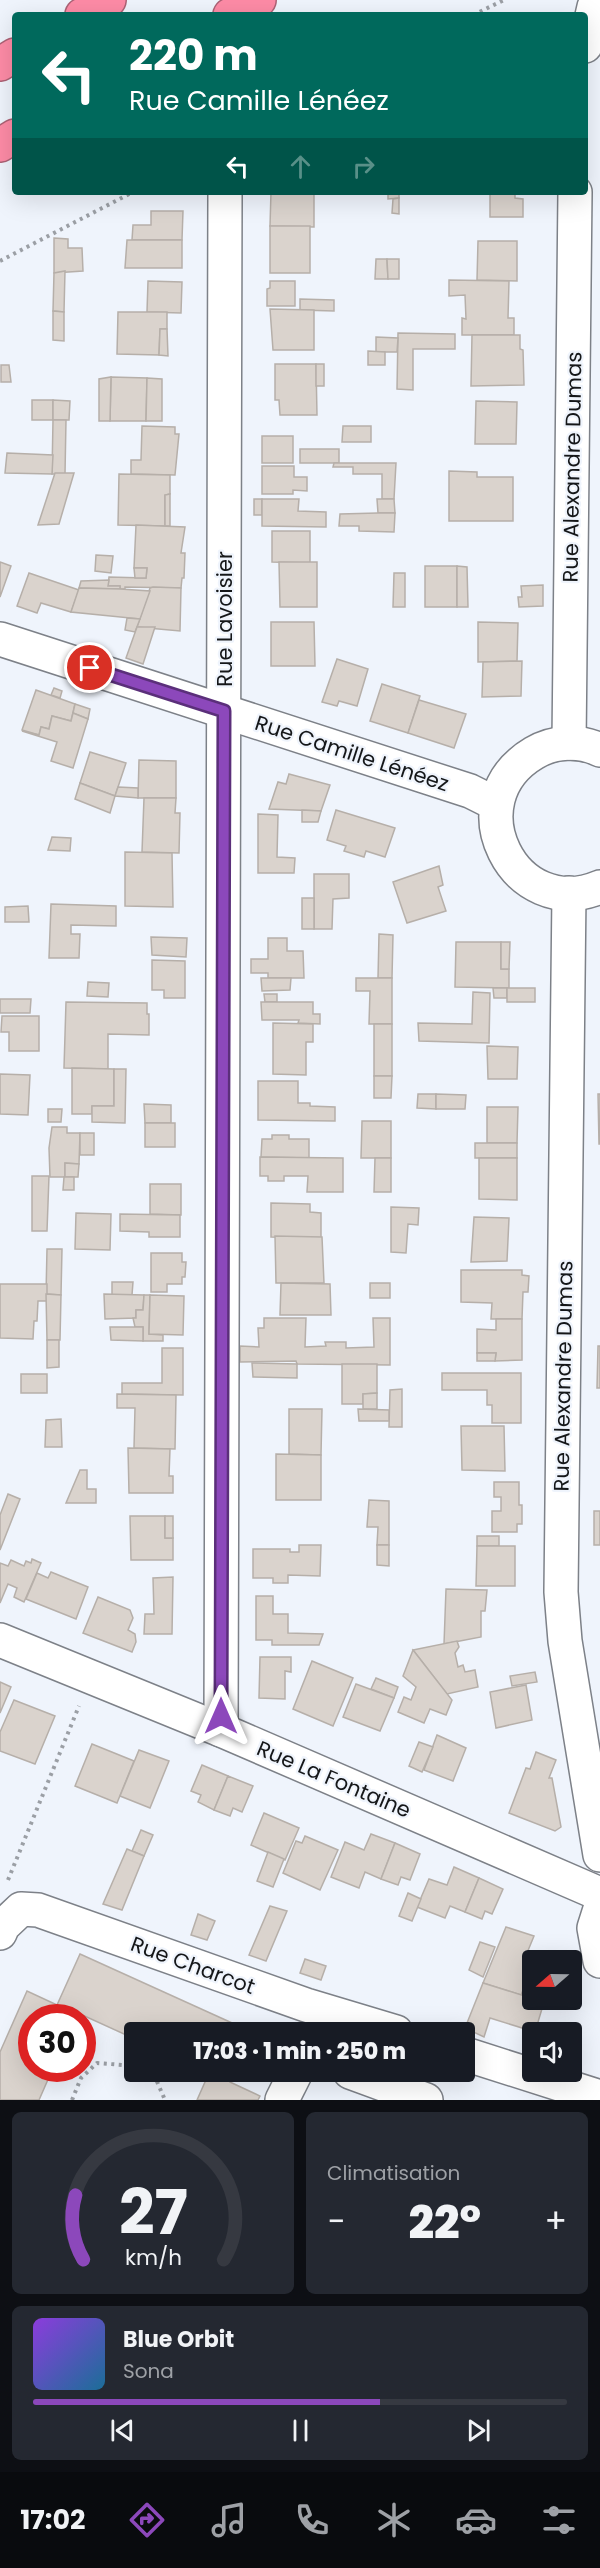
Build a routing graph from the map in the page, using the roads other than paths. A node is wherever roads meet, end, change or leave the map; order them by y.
1 (109, 0) edge
2 (259, 0) edge
3 (598, 0) edge
4 (87, 12) edge
5 (236, 12) edge
6 (588, 33) edge
7 (225, 195) edge
8 (575, 195) edge
9 (0, 639) edge
10 (224, 711) junction
11 (569, 743) junction
12 (600, 750) edge
13 (496, 804) junction
14 (584, 890) edge
15 (0, 1640) edge
16 (221, 1730) junction
17 (600, 1855) edge
18 (600, 1894) edge
19 (600, 1909) edge
20 (0, 1933) edge
21 (600, 1961) edge
22 (305, 2019) edge
23 (326, 2022) edge
24 (475, 2057) edge
25 (291, 2082) edge
26 (377, 2082) edge
27 (600, 2097) edge
28 (282, 2100) edge
29 (426, 2100) edge

1 - 4 highway
2 - 5 highway
3 - 6 street
7 - 10 street, Rue Lavoisier
8 - 11 street, Rue Alexandre Dumas
9 - 10 street, Rue Camille Lénéez
10 - 13 street, Rue Camille Lénéez
10 - 16 street, Rue Lavoisier
11 - 12 street
11 - 13 street
13 - 14 street
14 - 17 street, Rue Alexandre Dumas
15 - 16 street, Rue La Fontaine
16 - 18 street, Rue La Fontaine
19 - 21 street
20 - 22 street, Rue Charcot
22 - 23 street, Rue Charcot
24 - 27 street
25 - 28 street
26 - 29 street

